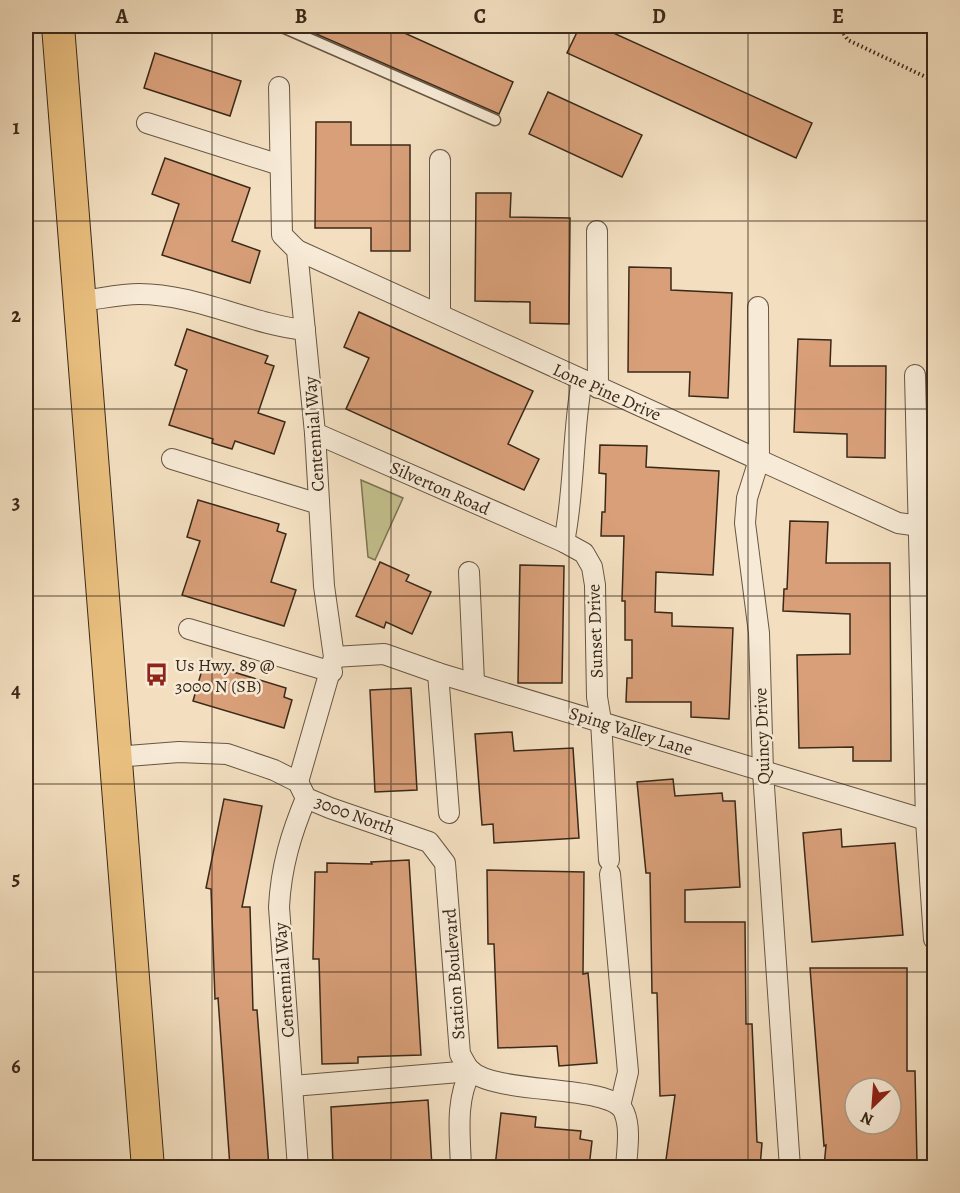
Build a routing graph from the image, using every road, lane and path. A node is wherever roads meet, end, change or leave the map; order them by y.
1 (58, 26) edge
2 (280, 26) edge
3 (811, 26) edge
4 (853, 26) edge
5 (841, 30) junction
6 (934, 81) edge
7 (279, 87) dead end
8 (495, 120) dead end
9 (147, 123) dead end
10 (440, 160) dead end
11 (280, 165) junction
12 (597, 231) dead end
13 (297, 250) junction
14 (80, 302) junction
15 (758, 307) dead end
16 (440, 314) junction
17 (305, 330) junction
18 (915, 375) dead end
19 (590, 384) junction
20 (315, 433) junction
21 (172, 459) dead end
22 (759, 460) junction
23 (319, 504) junction
24 (920, 526) junction
25 (564, 542) junction
26 (469, 572) dead end
27 (189, 629) dead end
28 (333, 664) junction
29 (438, 673) junction
30 (474, 682) junction
31 (601, 722) junction
32 (115, 757) junction
33 (763, 772) junction
34 (302, 790) junction
35 (449, 813) dead end
36 (926, 820) junction
37 (429, 842) joint
38 (934, 939) edge
39 (471, 1071) junction
40 (293, 1086) junction
41 (620, 1106) junction
42 (148, 1167) edge
43 (298, 1167) edge
44 (460, 1167) edge
45 (626, 1167) edge
46 (790, 1167) edge

1 - 14 main road
2 - 8 lane
3 - 5 path
4 - 5 path
5 - 6 path
7 - 11 street, Centennial Way
9 - 11 street
10 - 16 street
11 - 13 street, Centennial Way
12 - 19 street
13 - 16 street, Lone Pine Drive
13 - 17 street, Centennial Way
14 - 17 street
14 - 32 main road
15 - 22 street, Quincy Drive
16 - 19 street, Lone Pine Drive
17 - 20 street, Centennial Way
18 - 24 street
19 - 22 street, Lone Pine Drive
19 - 25 street
20 - 23 street, Centennial Way
20 - 25 street, Silverton Road
21 - 23 street
22 - 24 street, Lone Pine Drive
22 - 33 street, Quincy Drive
23 - 28 street, Centennial Way
24 - 36 street
25 - 31 street, Sunset Drive
26 - 30 street
27 - 28 street
28 - 29 street, Sping Valley Lane
28 - 34 street, Centennial Way
29 - 30 street, Sping Valley Lane
29 - 35 street
30 - 31 street, Sping Valley Lane
31 - 33 street, Sping Valley Lane
31 - 41 street, Sunset Drive
32 - 34 street, 3000 North
32 - 42 main road
33 - 36 street, Sping Valley Lane
33 - 46 street, Quincy Drive
34 - 37 street, 3000 North
34 - 40 street, Centennial Way
36 - 38 street
37 - 39 street, Station Boulevard
39 - 40 street
39 - 41 street
39 - 44 street
40 - 43 street, Centennial Way
41 - 45 street

